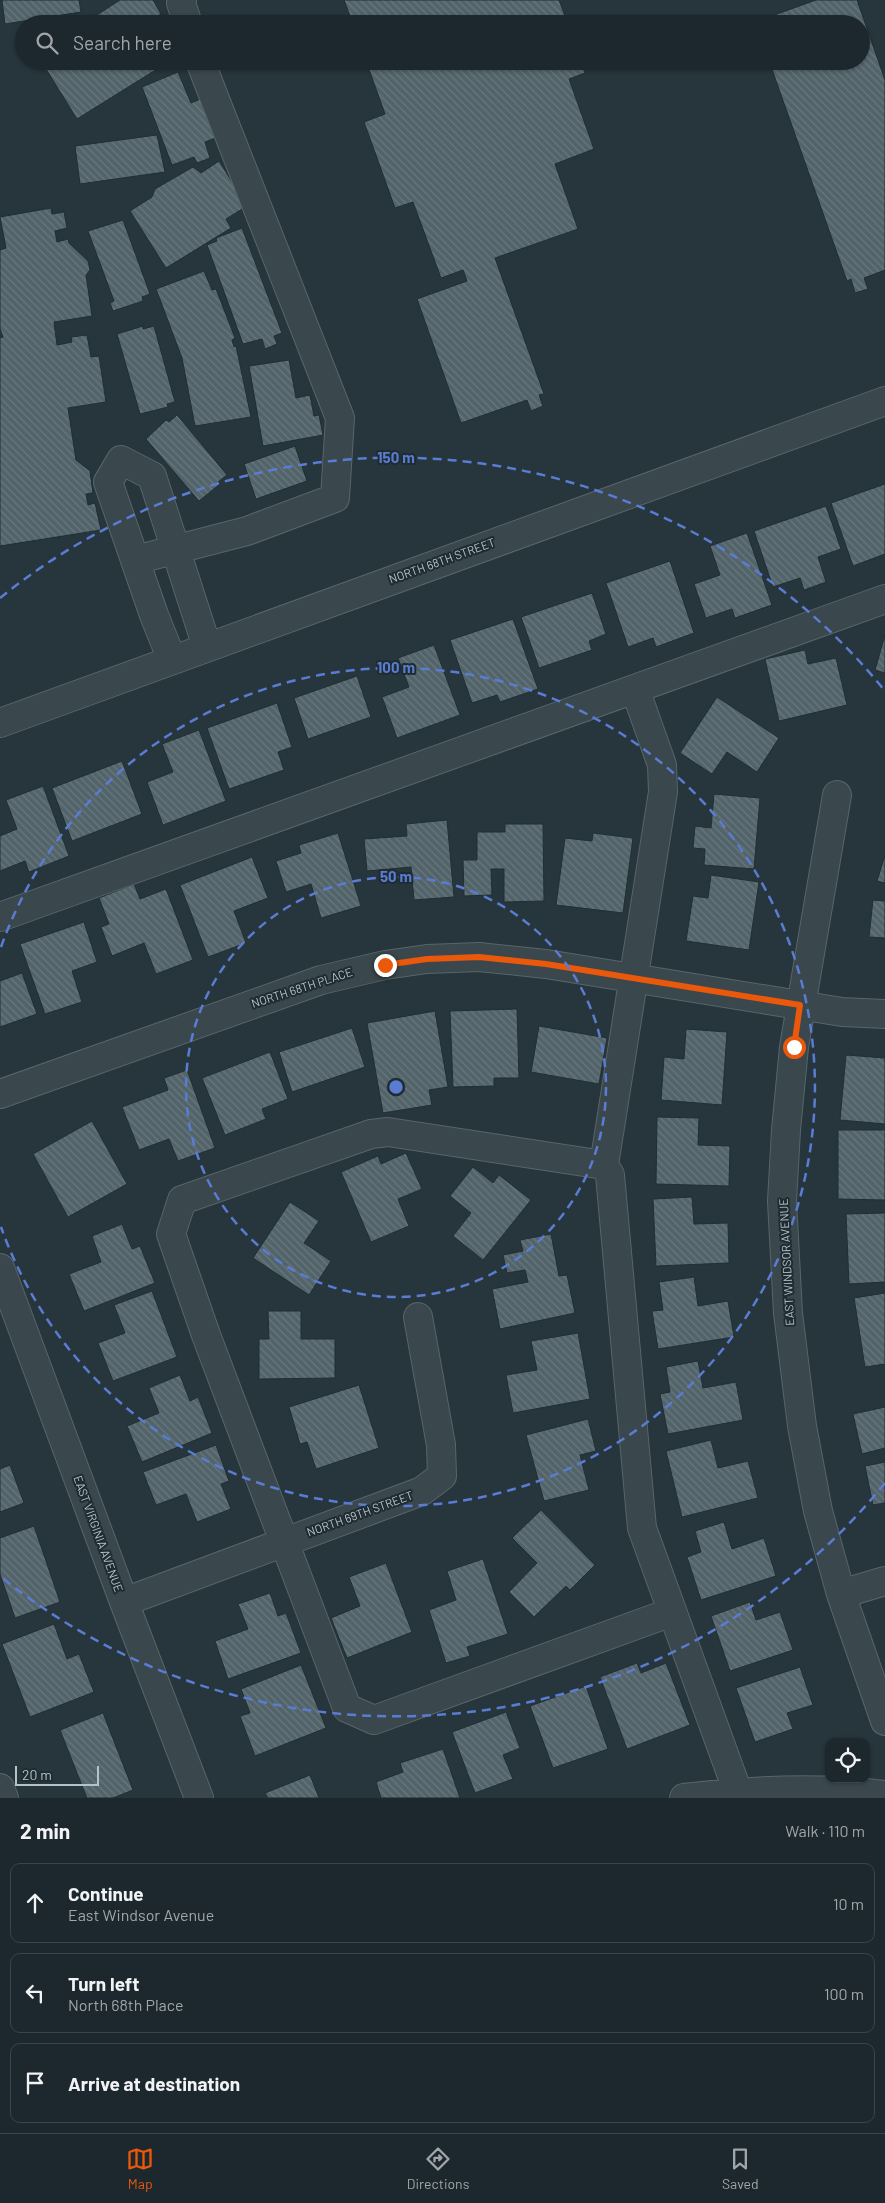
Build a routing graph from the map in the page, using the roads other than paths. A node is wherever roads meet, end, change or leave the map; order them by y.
1 (182, 0) edge
2 (185, 15) edge
3 (204, 70) edge
4 (885, 401) edge
5 (176, 549) junction
6 (136, 560) junction
7 (885, 599) edge
8 (207, 647) junction
9 (172, 660) junction
10 (635, 689) junction
11 (0, 723) edge
12 (837, 795) dead end
13 (0, 917) edge
14 (633, 978) junction
15 (800, 1005) junction
16 (885, 1014) edge
17 (0, 1094) edge
18 (604, 1165) junction
19 (0, 1268) edge
20 (418, 1317) dead end
21 (284, 1542) junction
22 (885, 1581) edge
23 (841, 1594) junction
24 (124, 1602) junction
25 (672, 1612) junction
26 (885, 1721) edge
27 (0, 1788) edge
28 (739, 1795) edge
29 (885, 1795) edge
30 (4, 1798) edge
31 (199, 1798) edge
32 (684, 1798) edge

1 - 2 street
3 - 5 street
4 - 8 street, NORTH 68TH STREET
5 - 6 street
5 - 6 street
5 - 8 street
6 - 9 street
7 - 10 street
8 - 9 street, NORTH 68TH STREET
9 - 11 street, NORTH 68TH STREET
10 - 13 street
10 - 14 street
12 - 15 street, EAST WINDSOR AVENUE
14 - 15 street, NORTH 68TH PLACE
14 - 17 street, NORTH 68TH PLACE
14 - 18 street
15 - 16 street, NORTH 68TH PLACE
15 - 23 street, EAST WINDSOR AVENUE
18 - 21 street
18 - 25 street
19 - 24 street, EAST VIRGINIA AVENUE
20 - 21 street, NORTH 69TH STREET
21 - 24 street, NORTH 69TH STREET
21 - 25 street
22 - 23 street
23 - 26 street, EAST WINDSOR AVENUE
24 - 31 street, EAST VIRGINIA AVENUE
25 - 28 street
27 - 30 street
28 - 29 street
28 - 32 street

